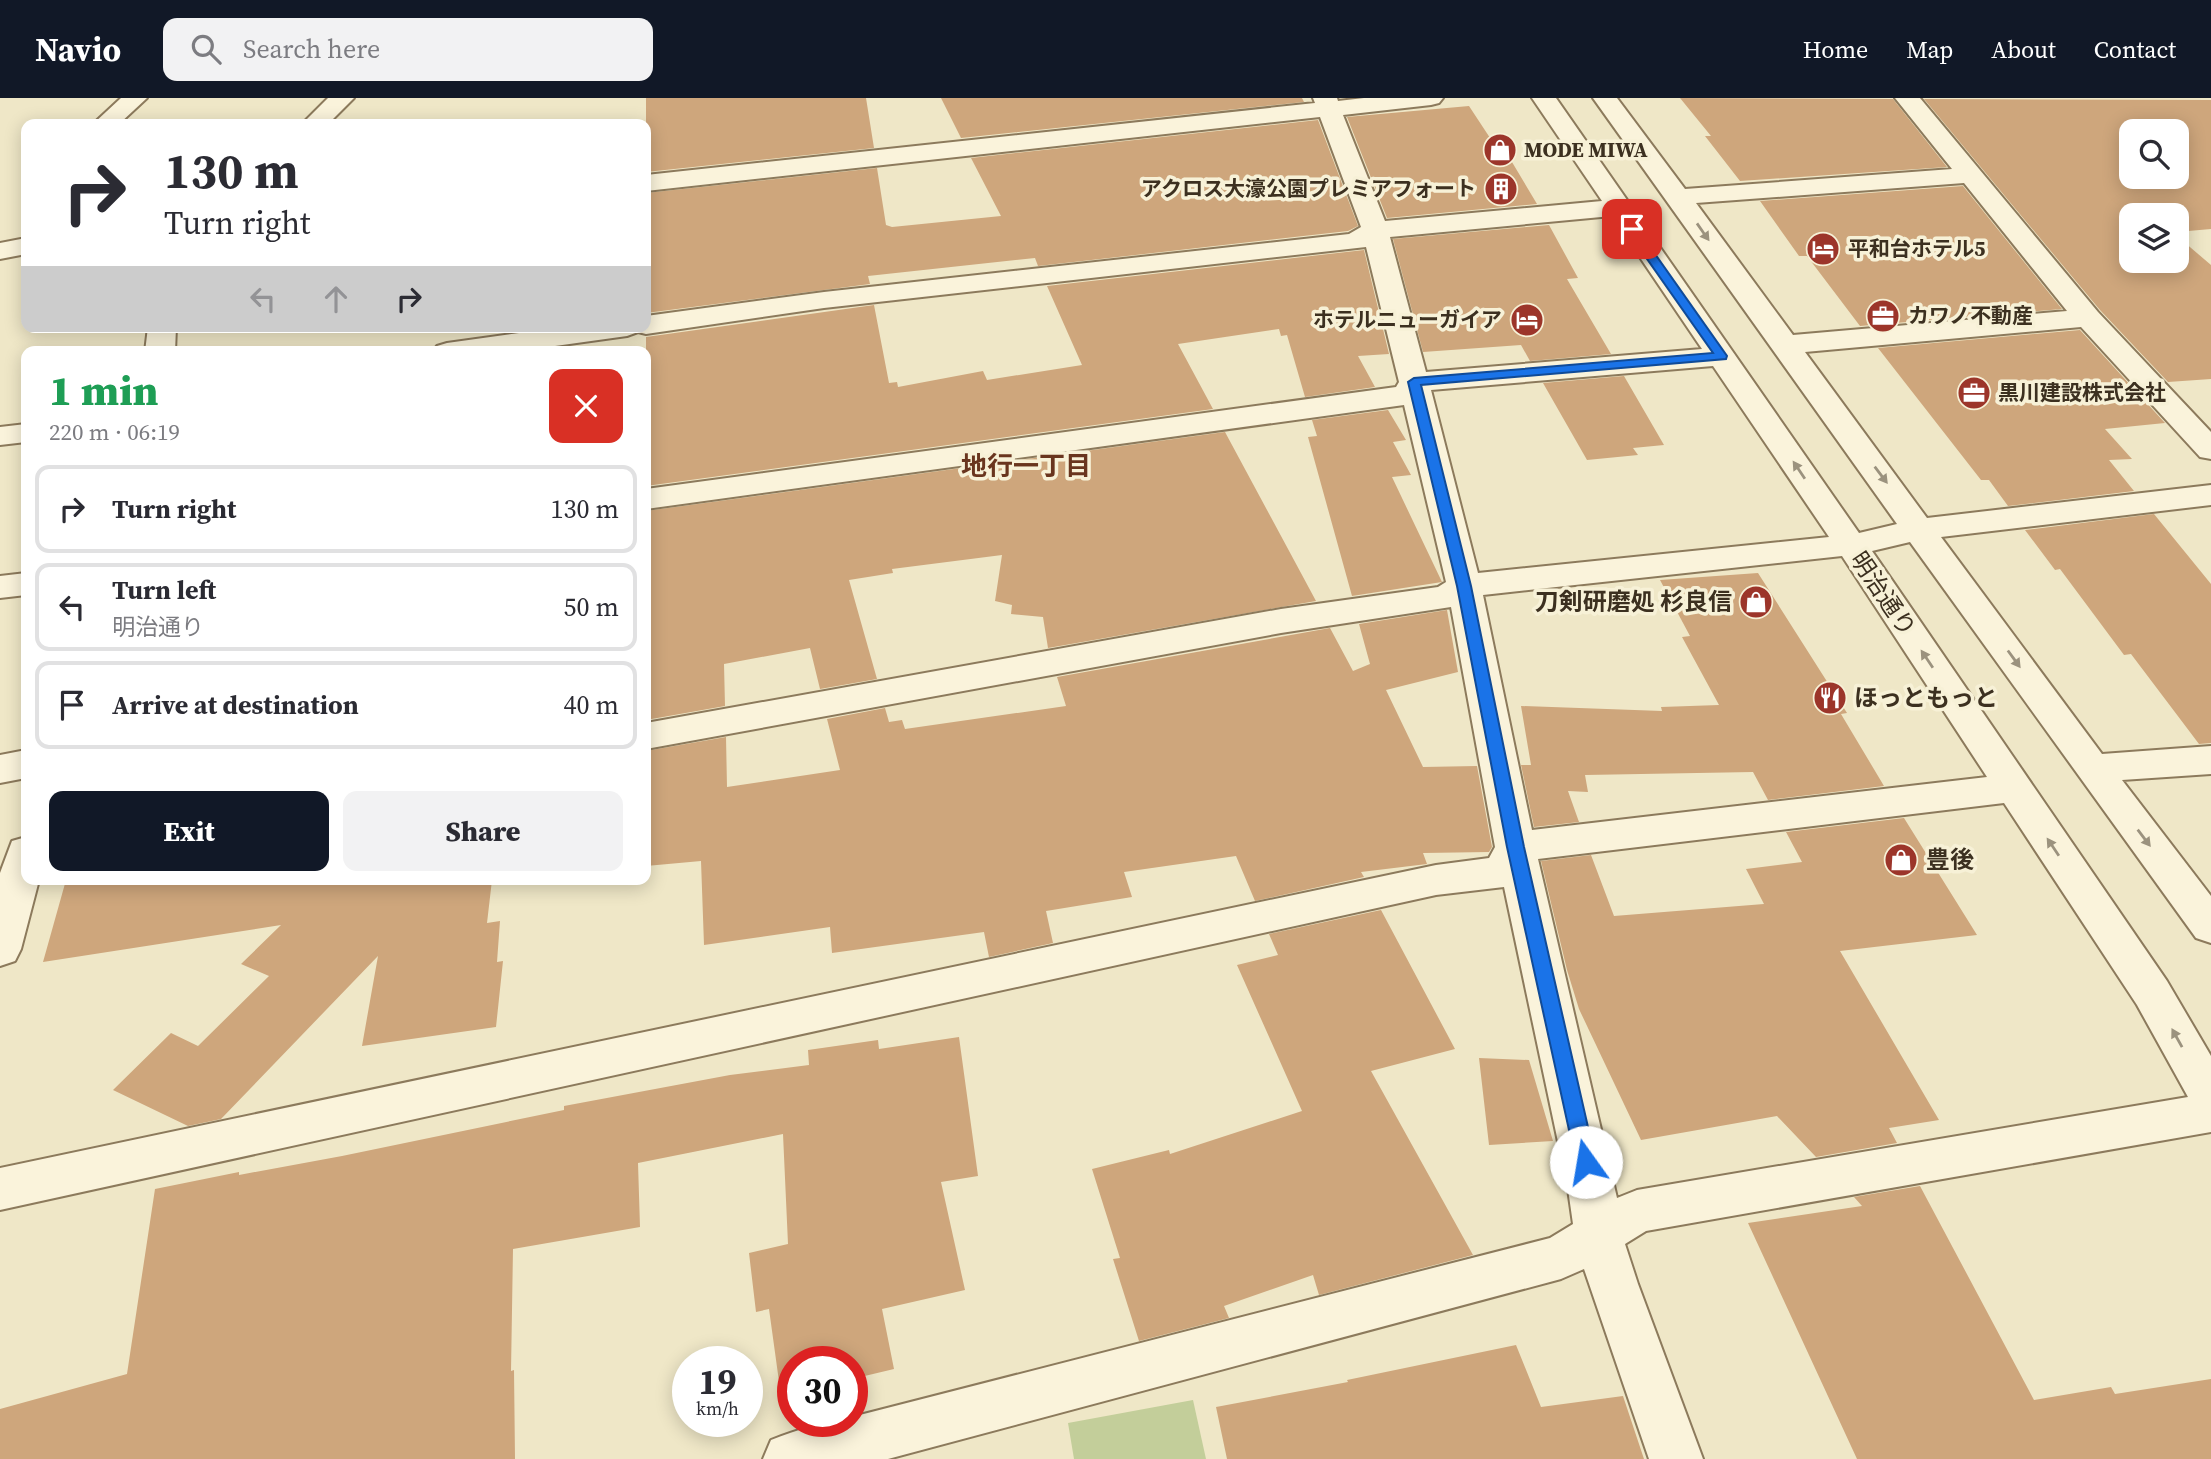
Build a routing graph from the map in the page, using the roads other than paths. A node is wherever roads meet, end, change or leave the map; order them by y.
1 (135, 98) edge
2 (342, 98) edge
3 (1431, 98) edge
4 (1544, 98) edge
5 (1605, 98) edge
6 (1907, 98) edge
7 (1328, 103) edge
8 (110, 119) edge
9 (319, 119) edge
10 (1970, 175) junction
11 (651, 182) edge
12 (1678, 197) junction
13 (1617, 208) junction
14 (1375, 230) junction
15 (21, 247) edge
16 (0, 251) edge
17 (2088, 318) junction
18 (651, 324) edge
19 (584, 333) edge
20 (1784, 345) junction
21 (490, 346) edge
22 (1721, 356) junction
23 (1414, 382) junction
24 (21, 434) edge
25 (0, 436) edge
26 (2211, 450) edge
27 (2211, 495) edge
28 (651, 498) edge
29 (1920, 529) junction
30 (1851, 545) junction
31 (21, 585) edge
32 (1464, 586) junction
33 (0, 587) edge
34 (651, 735) edge
35 (2211, 760) edge
36 (21, 765) edge
37 (2093, 768) junction
38 (0, 769) edge
39 (2014, 789) junction
40 (1515, 847) junction
41 (21, 871) edge
42 (2211, 927) edge
43 (0, 949) edge
44 (2211, 1097) edge
45 (2211, 1113) edge
46 (0, 1189) edge
47 (1599, 1236) junction
48 (790, 1459) edge
49 (1676, 1459) edge

1 - 8 street
2 - 9 street
3 - 7 street
4 - 13 street, 明治通り
5 - 12 street
6 - 10 street
7 - 11 street
7 - 14 street
10 - 12 street
10 - 17 street
12 -> 20 street
13 - 14 street
13 - 22 street, 明治通り
14 - 18 street
14 - 23 street
15 - 16 street
17 - 20 street
17 - 26 street
19 - 21 street
20 -> 29 street
22 - 23 street
30 -> 22 street, 明治通り
23 - 28 street
23 - 32 street
24 - 25 street
27 - 29 street
29 - 30 street
29 -> 37 street
30 - 32 street
39 -> 30 street, 明治通り
31 - 33 street
32 - 34 street
32 - 40 street
35 - 37 street
36 - 38 street
37 -> 42 street
39 - 40 street
44 -> 39 street, 明治通り
40 - 46 street
40 - 47 street
41 - 43 street
45 - 47 street
47 - 48 street
47 - 49 street

